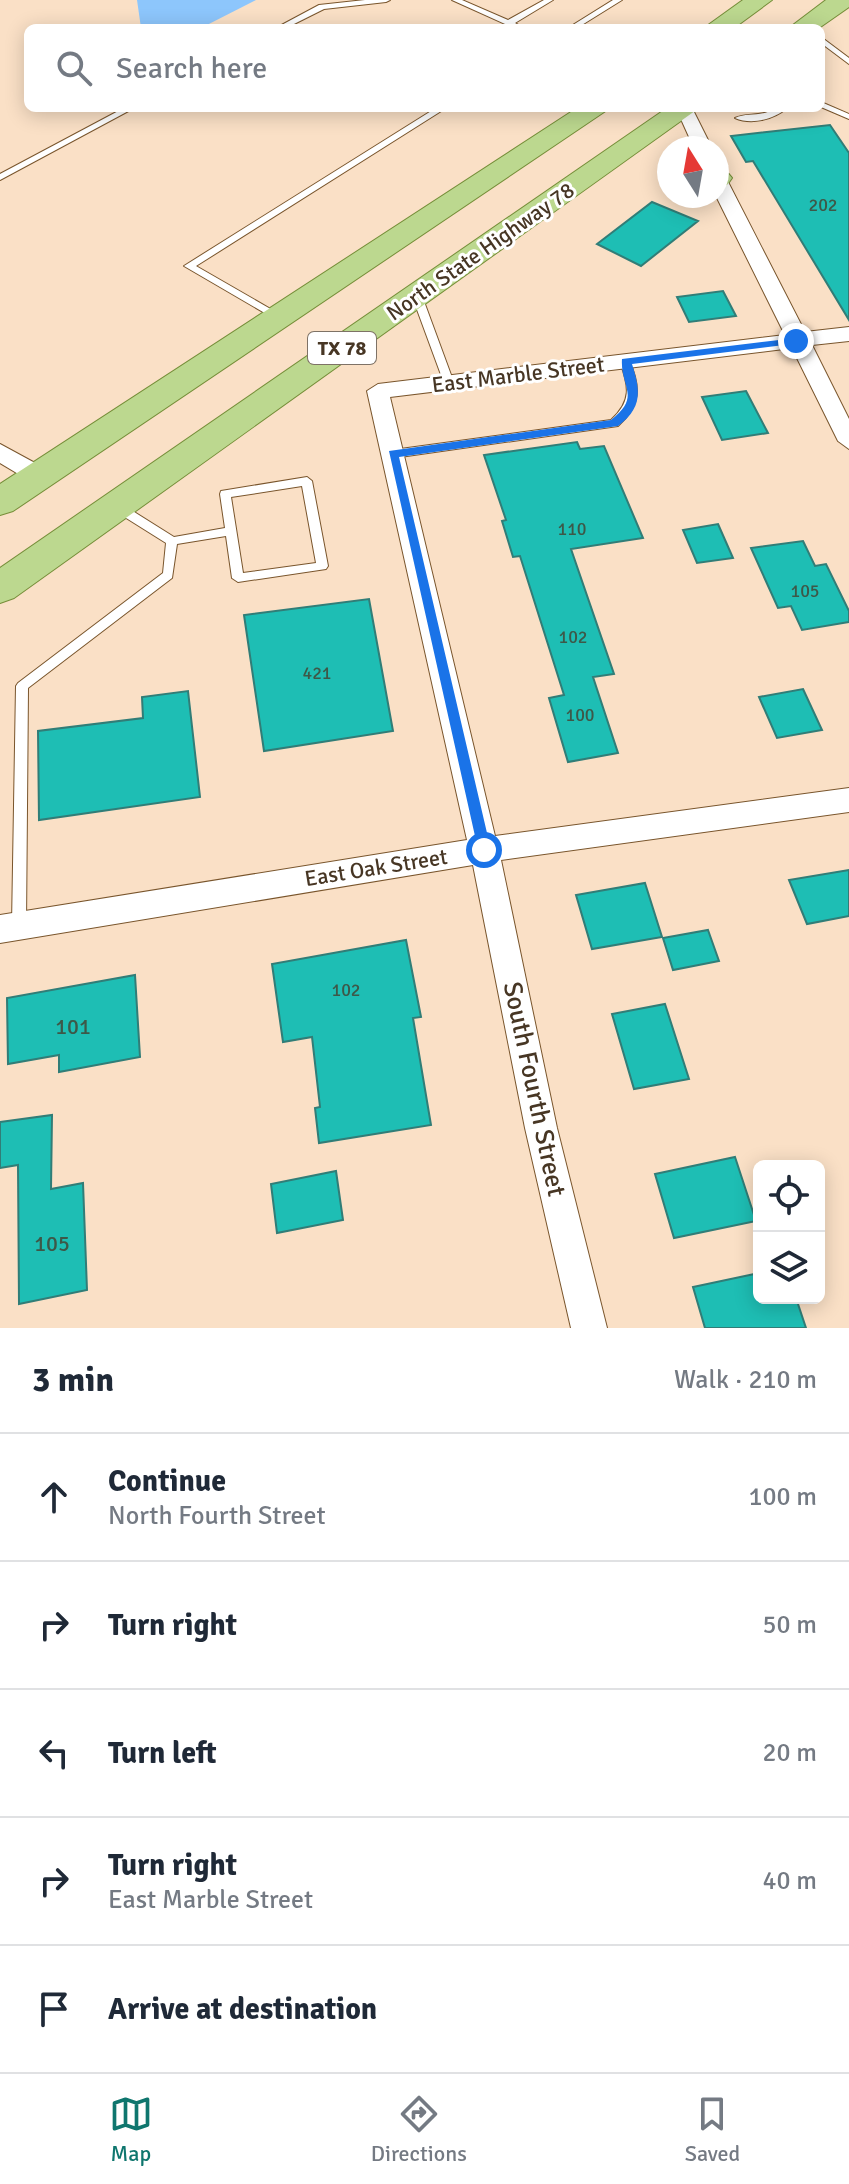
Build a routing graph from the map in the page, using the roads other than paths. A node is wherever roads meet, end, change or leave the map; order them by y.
1 (386, 0) edge
2 (456, 0) edge
3 (549, 0) edge
4 (618, 0) edge
5 (760, 0) edge
6 (842, 0) edge
7 (509, 23) joint
8 (288, 24) edge
9 (579, 24) edge
10 (723, 24) edge
11 (808, 24) edge
12 (825, 42) edge
13 (849, 62) edge
14 (825, 106) edge
15 (122, 112) edge
16 (436, 112) edge
17 (590, 112) edge
18 (678, 112) edge
19 (686, 112) edge
20 (775, 112) edge
21 (849, 117) edge
22 (739, 118) dead end
23 (697, 136) edge
24 (657, 145) edge
25 (622, 152) junction
26 (0, 177) edge
27 (729, 203) edge
28 (417, 296) junction
29 (278, 317) junction
30 (849, 334) edge
31 (796, 341) junction
32 (625, 362) junction
33 (449, 383) junction
34 (378, 391) joint
35 (849, 441) edge
36 (0, 452) edge
37 (393, 454) junction
38 (38, 475) junction
39 (0, 502) edge
40 (117, 506) junction
41 (231, 531) junction
42 (172, 541) junction
43 (0, 588) edge
44 (849, 800) edge
45 (484, 850) junction
46 (10, 927) edge
47 (589, 1328) edge

1 - 8 lane
2 - 7 lane
3 - 7 lane
4 - 9 lane
5 - 10 main road
6 - 11 main road
12 - 13 lane
14 - 21 lane
15 - 26 lane
16 - 29 lane
17 - 29 main road, TX 78
18 - 25 main road, North State Highway 78 / TX 78
19 - 23 street
20 - 22 lane
24 - 25 main road
25 - 28 main road, North State Highway 78 / TX 78
27 - 31 street
28 - 33 lane
28 - 40 main road, North State Highway 78 / TX 78
29 - 38 main road, TX 78
30 - 31 street, East Marble Street
31 - 32 street, East Marble Street
31 - 35 street
32 - 33 street, East Marble Street
32 - 37 lane
33 - 34 street, East Marble Street
34 - 37 street, South Fourth Street
36 - 38 street
37 - 45 street, South Fourth Street
38 - 39 main road, TX 78
40 - 42 lane
40 - 43 main road, North State Highway 78 / TX 78
41 - 41 lane
41 - 42 lane
42 - 46 lane
44 - 45 street, East Oak Street
45 - 46 street, East Oak Street
45 - 47 street, South Fourth Street

